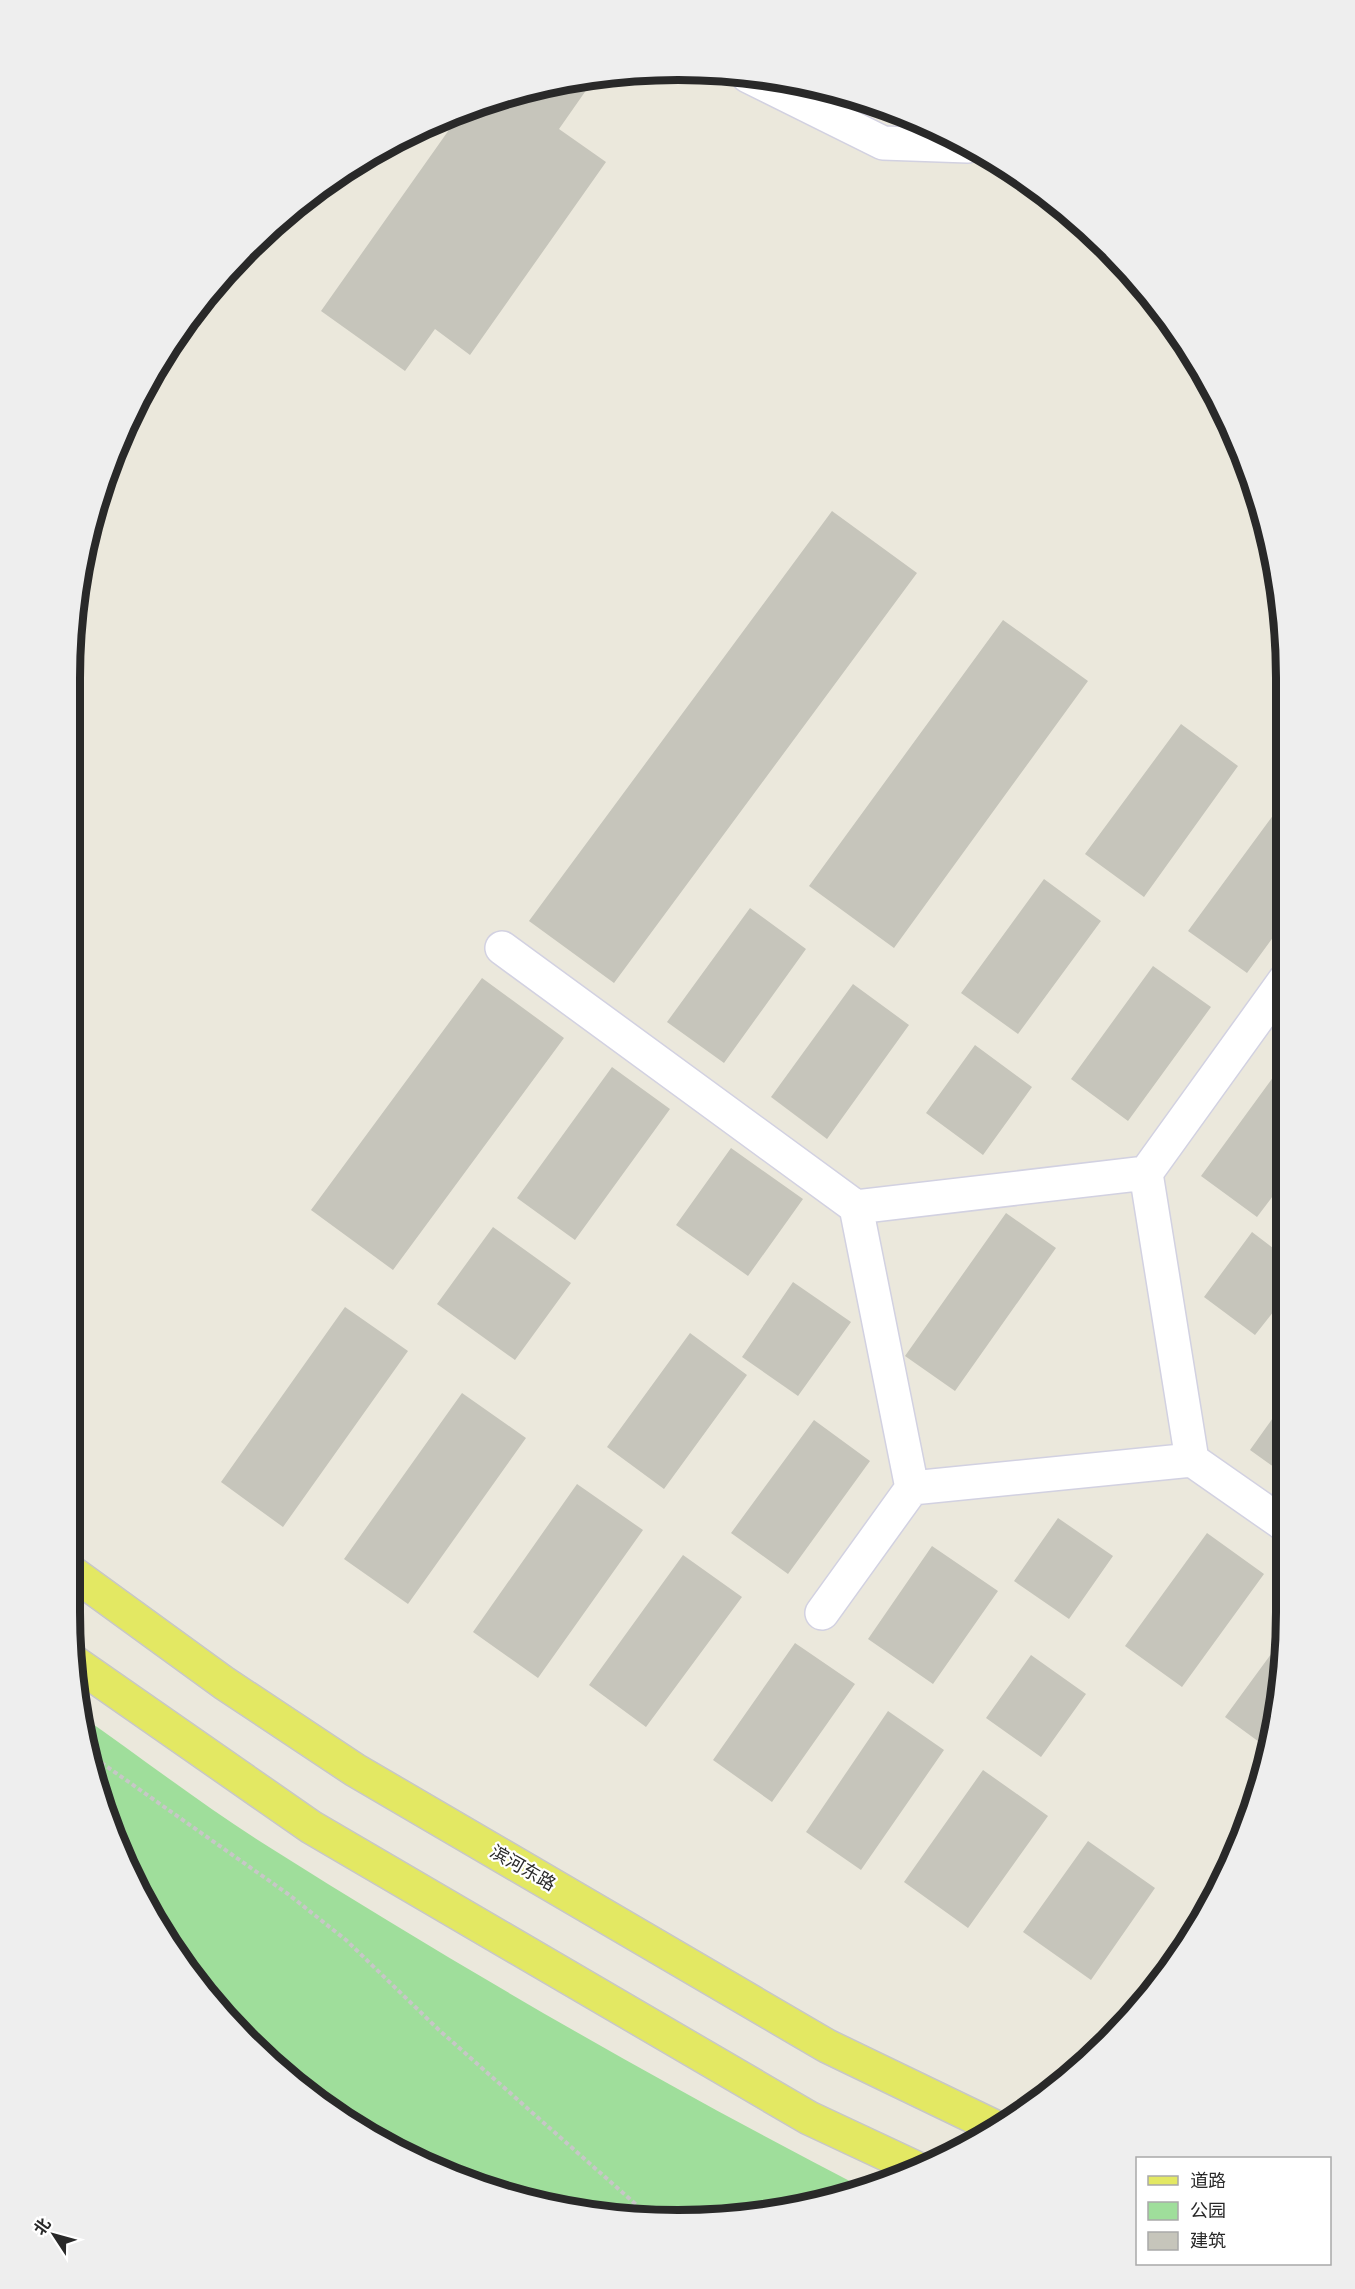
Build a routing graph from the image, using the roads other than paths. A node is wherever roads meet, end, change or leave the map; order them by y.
1 (771, 87) edge
2 (950, 145) edge
3 (502, 948) dead end
4 (1276, 992) edge
5 (1146, 1173) junction
6 (856, 1208) junction
7 (1192, 1460) junction
8 (912, 1488) junction
9 (1276, 1519) edge
10 (80, 1578) edge
11 (822, 1613) dead end
12 (83, 1668) edge
13 (986, 2123) edge
14 (907, 2164) edge

1 - 2 street
3 - 6 street
4 - 5 street
5 - 6 street
5 - 7 street
6 - 8 street
7 - 8 street
7 - 9 street
8 - 11 street
10 - 13 main road, 滨河东路
12 - 14 main road

